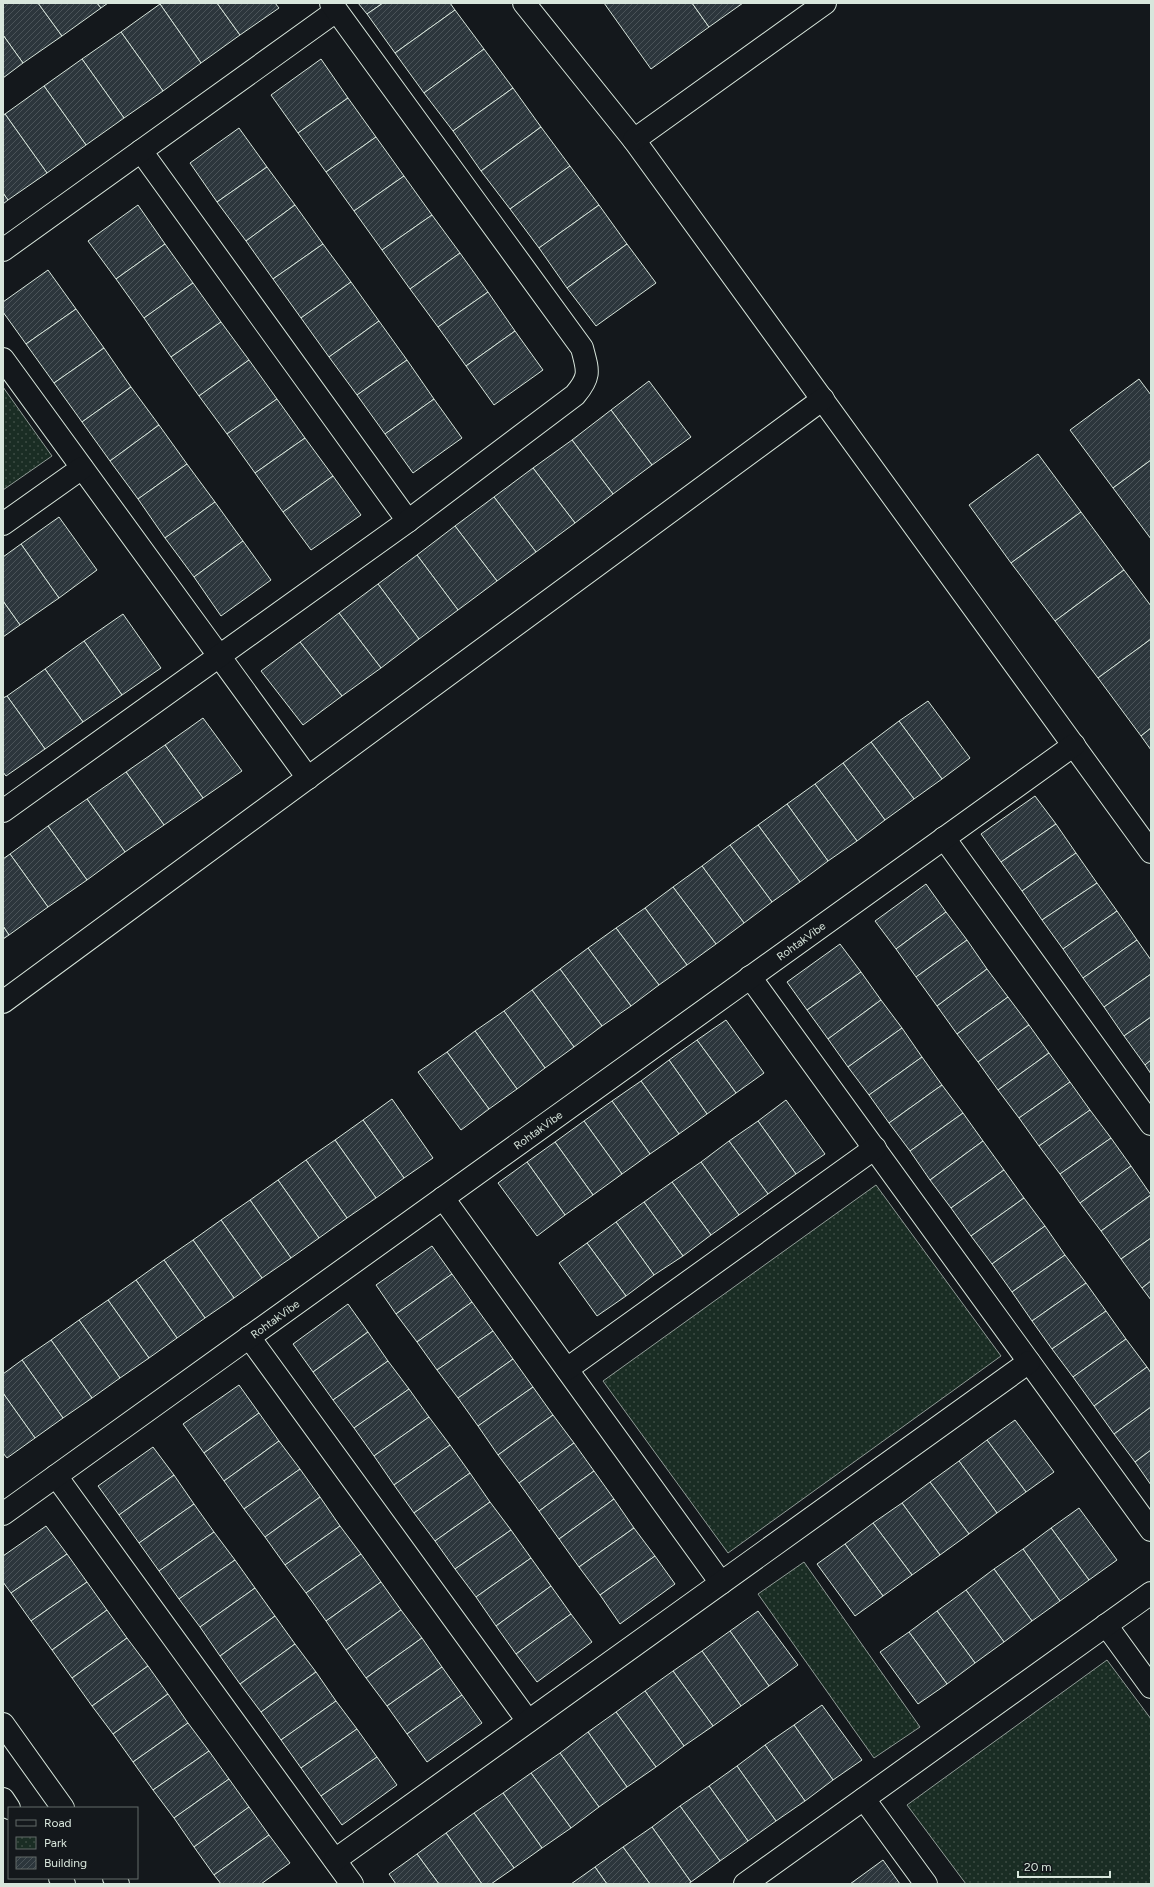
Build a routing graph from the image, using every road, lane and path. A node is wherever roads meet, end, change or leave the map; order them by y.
1 (524, 3) edge
2 (825, 3) edge
3 (333, 7) edge
4 (634, 140) junction
5 (141, 151) junction
6 (3, 250) edge
7 (3, 359) edge
8 (823, 399) junction
9 (82, 468) junction
10 (408, 521) junction
11 (3, 524) edge
12 (219, 656) junction
13 (1074, 745) junction
14 (308, 778) junction
15 (3, 812) edge
16 (944, 838) junction
17 (1151, 852) edge
18 (750, 977) junction
19 (3, 1002) edge
20 (1151, 1124) edge
21 (875, 1148) junction
22 (443, 1198) junction
23 (249, 1337) junction
24 (1029, 1362) junction
25 (567, 1369) junction
26 (56, 1476) junction
27 (3, 1514) edge
28 (1151, 1530) edge
29 (721, 1583) junction
30 (1151, 1593) edge
31 (1106, 1625) junction
32 (1151, 1687) edge
33 (528, 1722) junction
34 (3, 1724) edge
35 (864, 1799) junction
36 (63, 1807) edge
37 (335, 1860) junction
38 (352, 1884) edge
39 (745, 1884) edge
40 (926, 1884) edge

1 - 4 street
2 - 4 street
3 - 5 street
3 - 10 street
4 - 8 street
5 - 6 street
5 - 10 street
7 - 9 street
8 - 13 street
8 - 14 street
9 - 11 street
9 - 12 street
10 - 12 street
12 - 14 street
12 - 15 street
13 - 16 street, RohtakVibe
13 - 17 street
14 - 19 street
16 - 18 street, RohtakVibe
16 - 20 street
18 - 21 street
18 - 22 street, RohtakVibe
21 - 24 street
21 - 25 street
22 - 23 street, RohtakVibe
22 - 25 street
23 - 26 street, RohtakVibe
23 - 33 street
24 - 28 street
24 - 29 street
25 - 29 street
26 - 27 street, RohtakVibe
26 - 37 street
29 - 33 street
30 - 31 street
31 - 32 street
31 - 35 street
33 - 37 street
34 - 36 street
35 - 39 street
35 - 40 street
37 - 38 street

